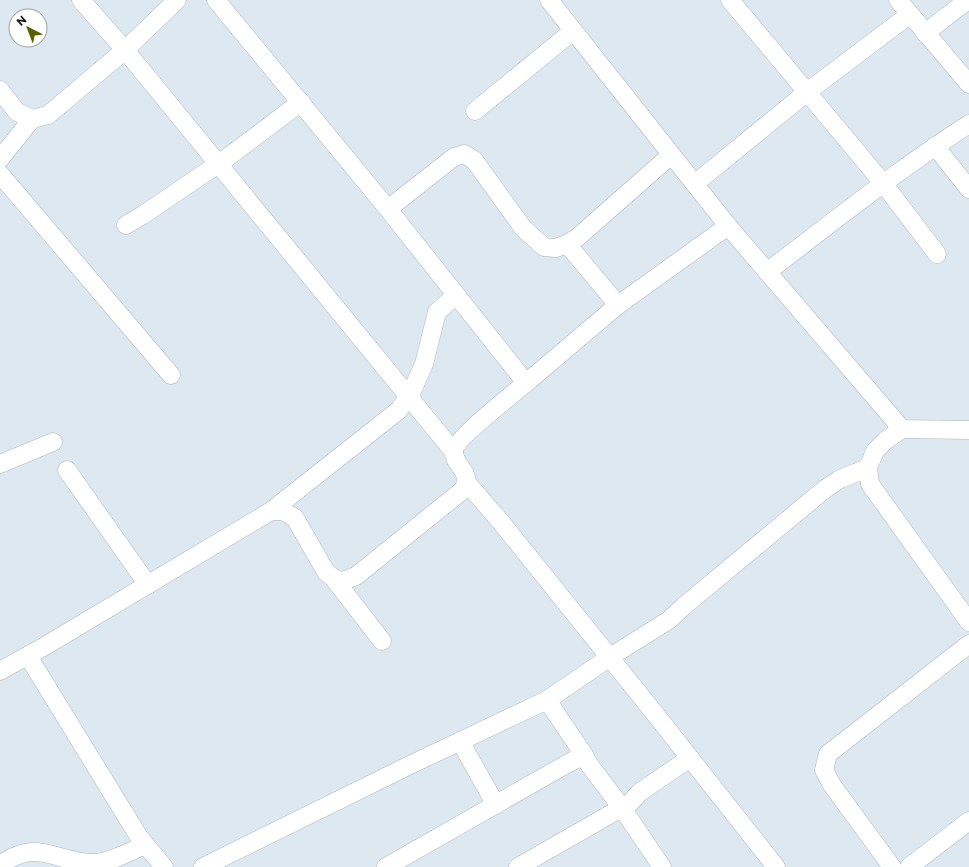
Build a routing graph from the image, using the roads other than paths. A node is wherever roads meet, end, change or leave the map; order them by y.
1 (81, 0) edge
2 (177, 0) edge
3 (216, 0) edge
4 (730, 0) edge
5 (898, 0) edge
6 (968, 0) edge
7 (555, 2) edge
8 (909, 15) junction
9 (573, 31) junction
10 (925, 33) junction
11 (124, 50) junction
12 (969, 84) edge
13 (0, 90) edge
14 (807, 92) junction
15 (300, 102) junction
16 (475, 111) dead end
17 (32, 119) junction
18 (969, 124) edge
19 (935, 146) junction
20 (671, 155) junction
21 (0, 159) edge
22 (218, 163) junction
23 (0, 174) edge
24 (703, 177) dead end
25 (883, 183) junction
26 (969, 189) edge
27 (388, 209) junction
28 (126, 225) dead end
29 (728, 226) junction
30 (567, 244) junction
31 (937, 254) dead end
32 (767, 272) junction
33 (456, 295) junction
34 (618, 305) junction
35 (170, 375) dead end
36 (526, 383) junction
37 (408, 396) junction
38 (902, 429) junction
39 (969, 430) edge
40 (53, 442) dead end
41 (454, 452) junction
42 (0, 464) edge
43 (868, 468) junction
44 (67, 470) dead end
45 (467, 483) junction
46 (271, 511) junction
47 (334, 579) junction
48 (148, 584) junction
49 (969, 622) edge
50 (382, 641) dead end
51 (969, 644) edge
52 (28, 656) junction
53 (610, 657) junction
54 (0, 671) edge
55 (547, 700) junction
56 (460, 741) junction
57 (584, 755) junction
58 (690, 758) junction
59 (496, 805) junction
60 (622, 808) junction
61 (969, 822) edge
62 (145, 845) junction
63 (0, 865) edge
64 (164, 867) edge
65 (203, 867) edge
66 (386, 867) edge
67 (518, 867) edge
68 (662, 867) edge
69 (776, 867) edge
70 (892, 867) edge
71 (909, 867) edge

1 - 11 street
2 - 11 street
3 - 15 street
4 - 14 street
5 - 8 street
6 - 10 street
7 - 9 street
8 - 10 street
8 - 14 street
9 - 16 street
9 - 20 street
10 - 12 street
11 - 17 street
11 - 22 street
13 - 17 street
14 - 24 street
14 - 25 street
15 - 22 street
15 - 27 street
17 - 21 street
18 - 19 street
19 - 25 street
19 - 26 street
20 - 29 street
20 - 30 street
22 - 28 street
22 - 37 street
23 - 35 street
25 - 31 street
25 - 32 street
27 - 30 street
27 - 33 street
29 - 32 street
29 - 34 street
30 - 34 street
32 - 38 street
33 - 36 street
33 - 37 street
34 - 36 street
36 - 41 street
37 - 41 street
37 - 46 street
38 - 39 street
38 - 43 street
40 - 42 street
41 - 45 street
43 - 49 street
43 - 53 street
44 - 48 street
45 - 47 street
45 - 53 street
46 - 47 street
46 - 48 street
47 - 50 street
48 - 52 street
51 - 70 street
52 - 54 street
52 - 62 street
53 - 55 street
53 - 58 street
55 - 56 street
55 - 57 street
56 - 59 street
56 - 65 street
57 - 59 street
57 - 60 street
58 - 60 street
58 - 69 street
59 - 66 street
60 - 67 street
60 - 68 street
61 - 71 street
62 - 63 street
62 - 64 street

